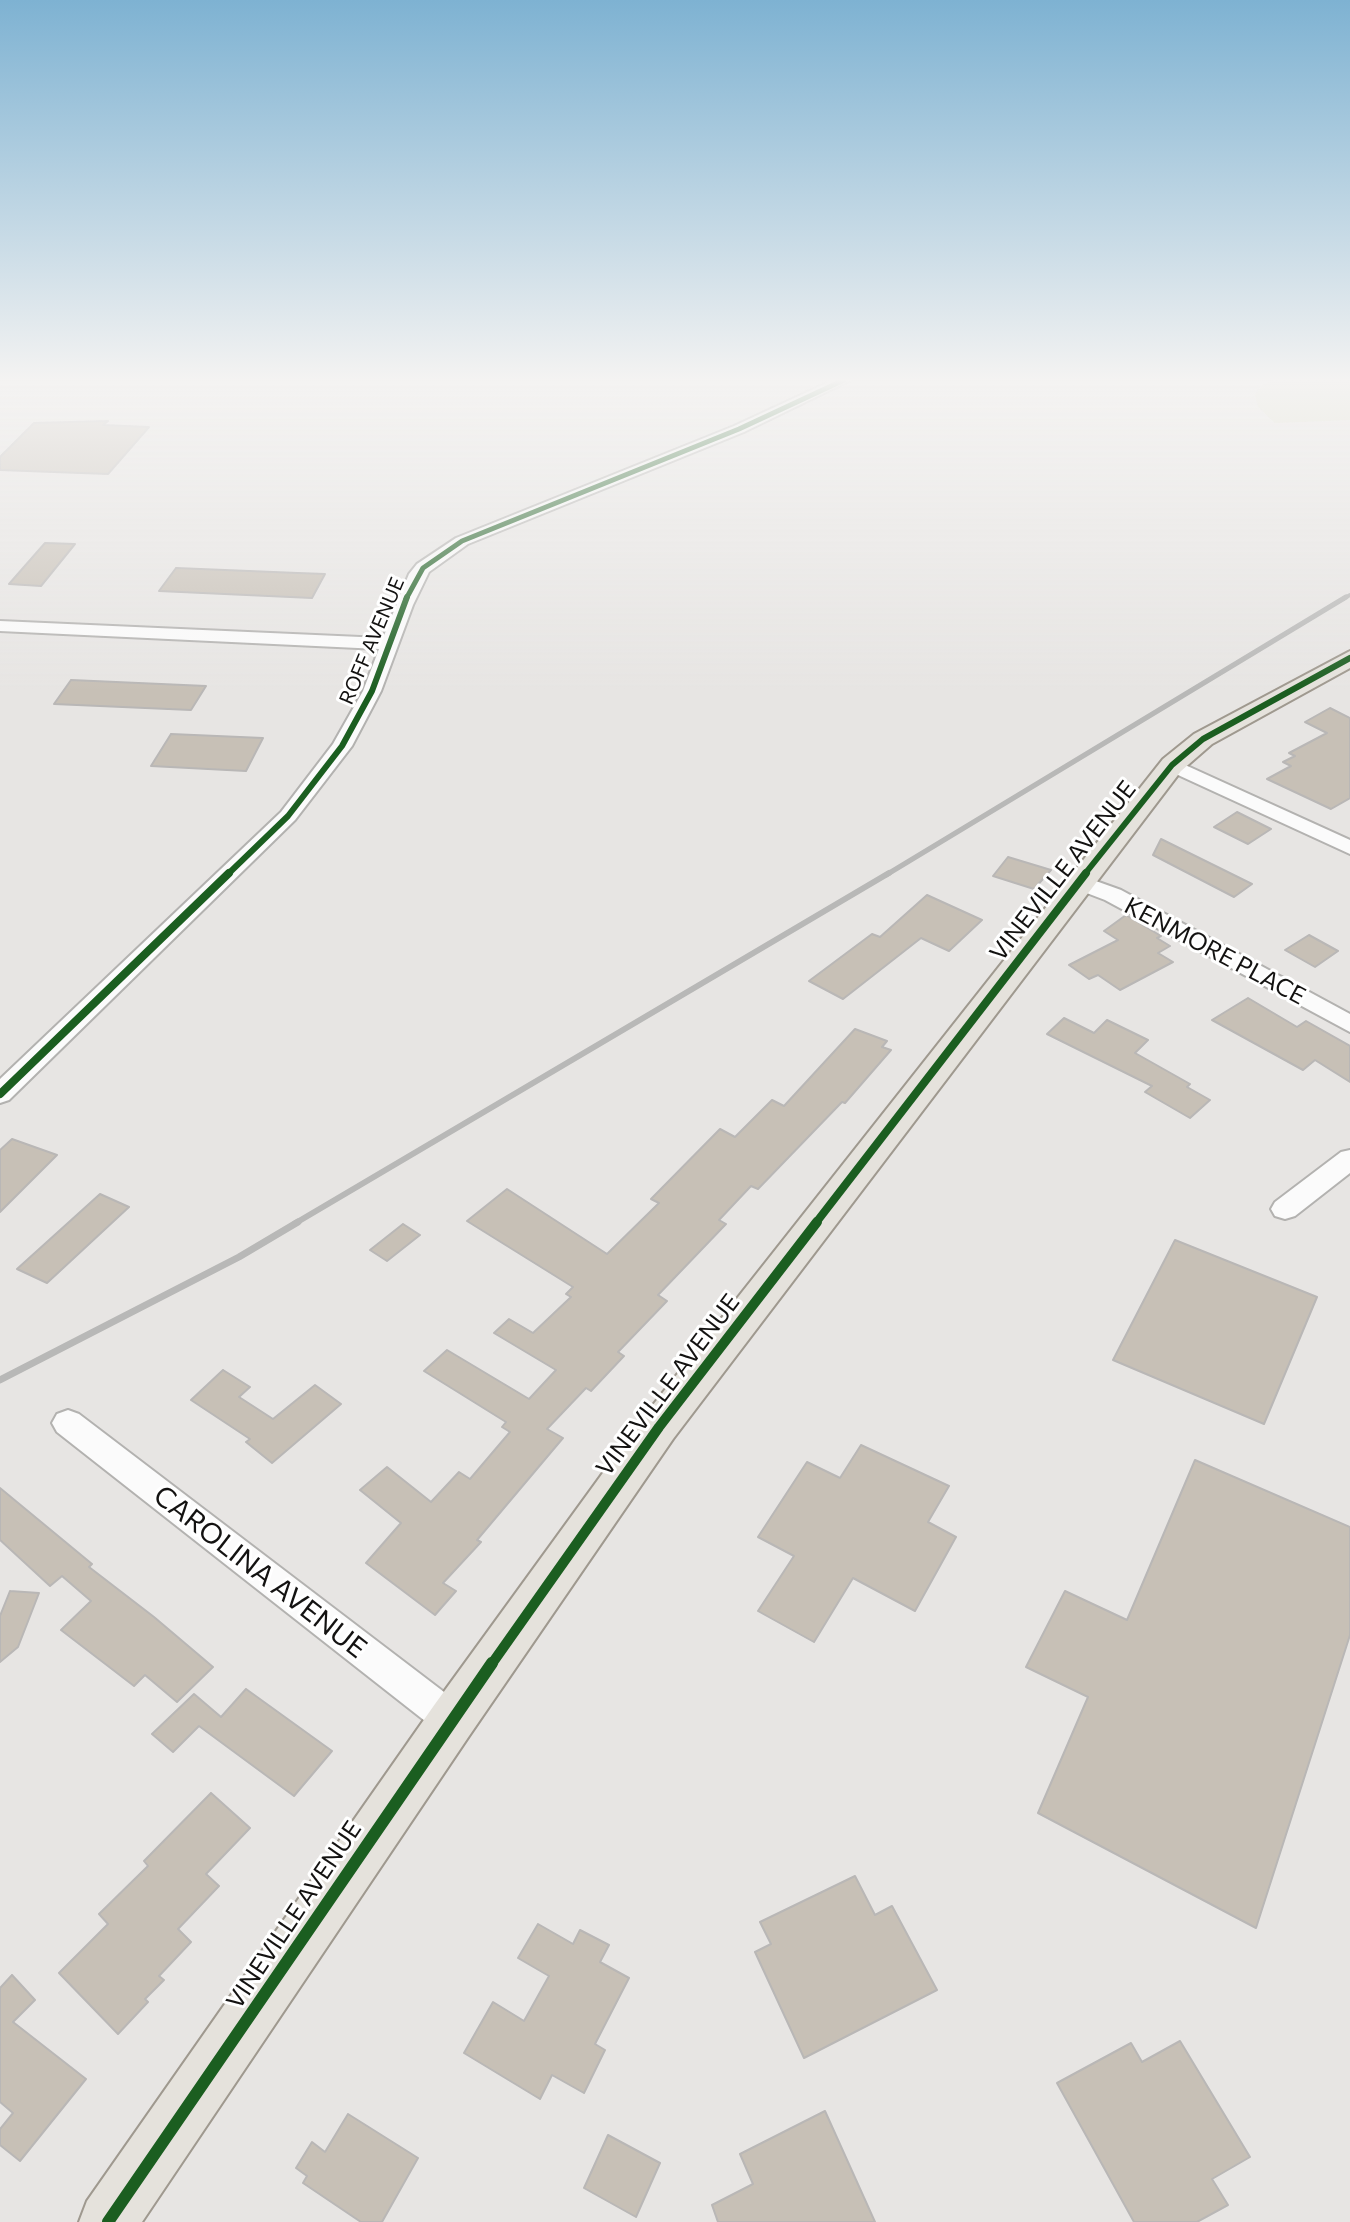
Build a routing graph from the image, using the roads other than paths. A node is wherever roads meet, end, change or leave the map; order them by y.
1 (604, 484) edge
2 (0, 626) edge
3 (392, 644) junction
4 (1350, 658) edge
5 (1172, 765) junction
6 (1350, 848) edge
7 (1079, 882) junction
8 (1350, 1024) edge
9 (0, 1094) edge
10 (1350, 1159) edge
11 (1285, 1209) dead end
12 (68, 1423) dead end
13 (452, 1720) junction
14 (108, 2222) edge

1 - 3 street, ROFF AVENUE
2 - 3 street
3 - 9 street, ROFF AVENUE
4 - 5 main road, VINEVILLE AVENUE
5 - 6 street
5 - 7 main road, VINEVILLE AVENUE
7 - 8 street, KENMORE PLACE
7 - 13 main road, VINEVILLE AVENUE
10 - 11 street
12 - 13 street, CAROLINA AVENUE
13 - 14 main road, VINEVILLE AVENUE

